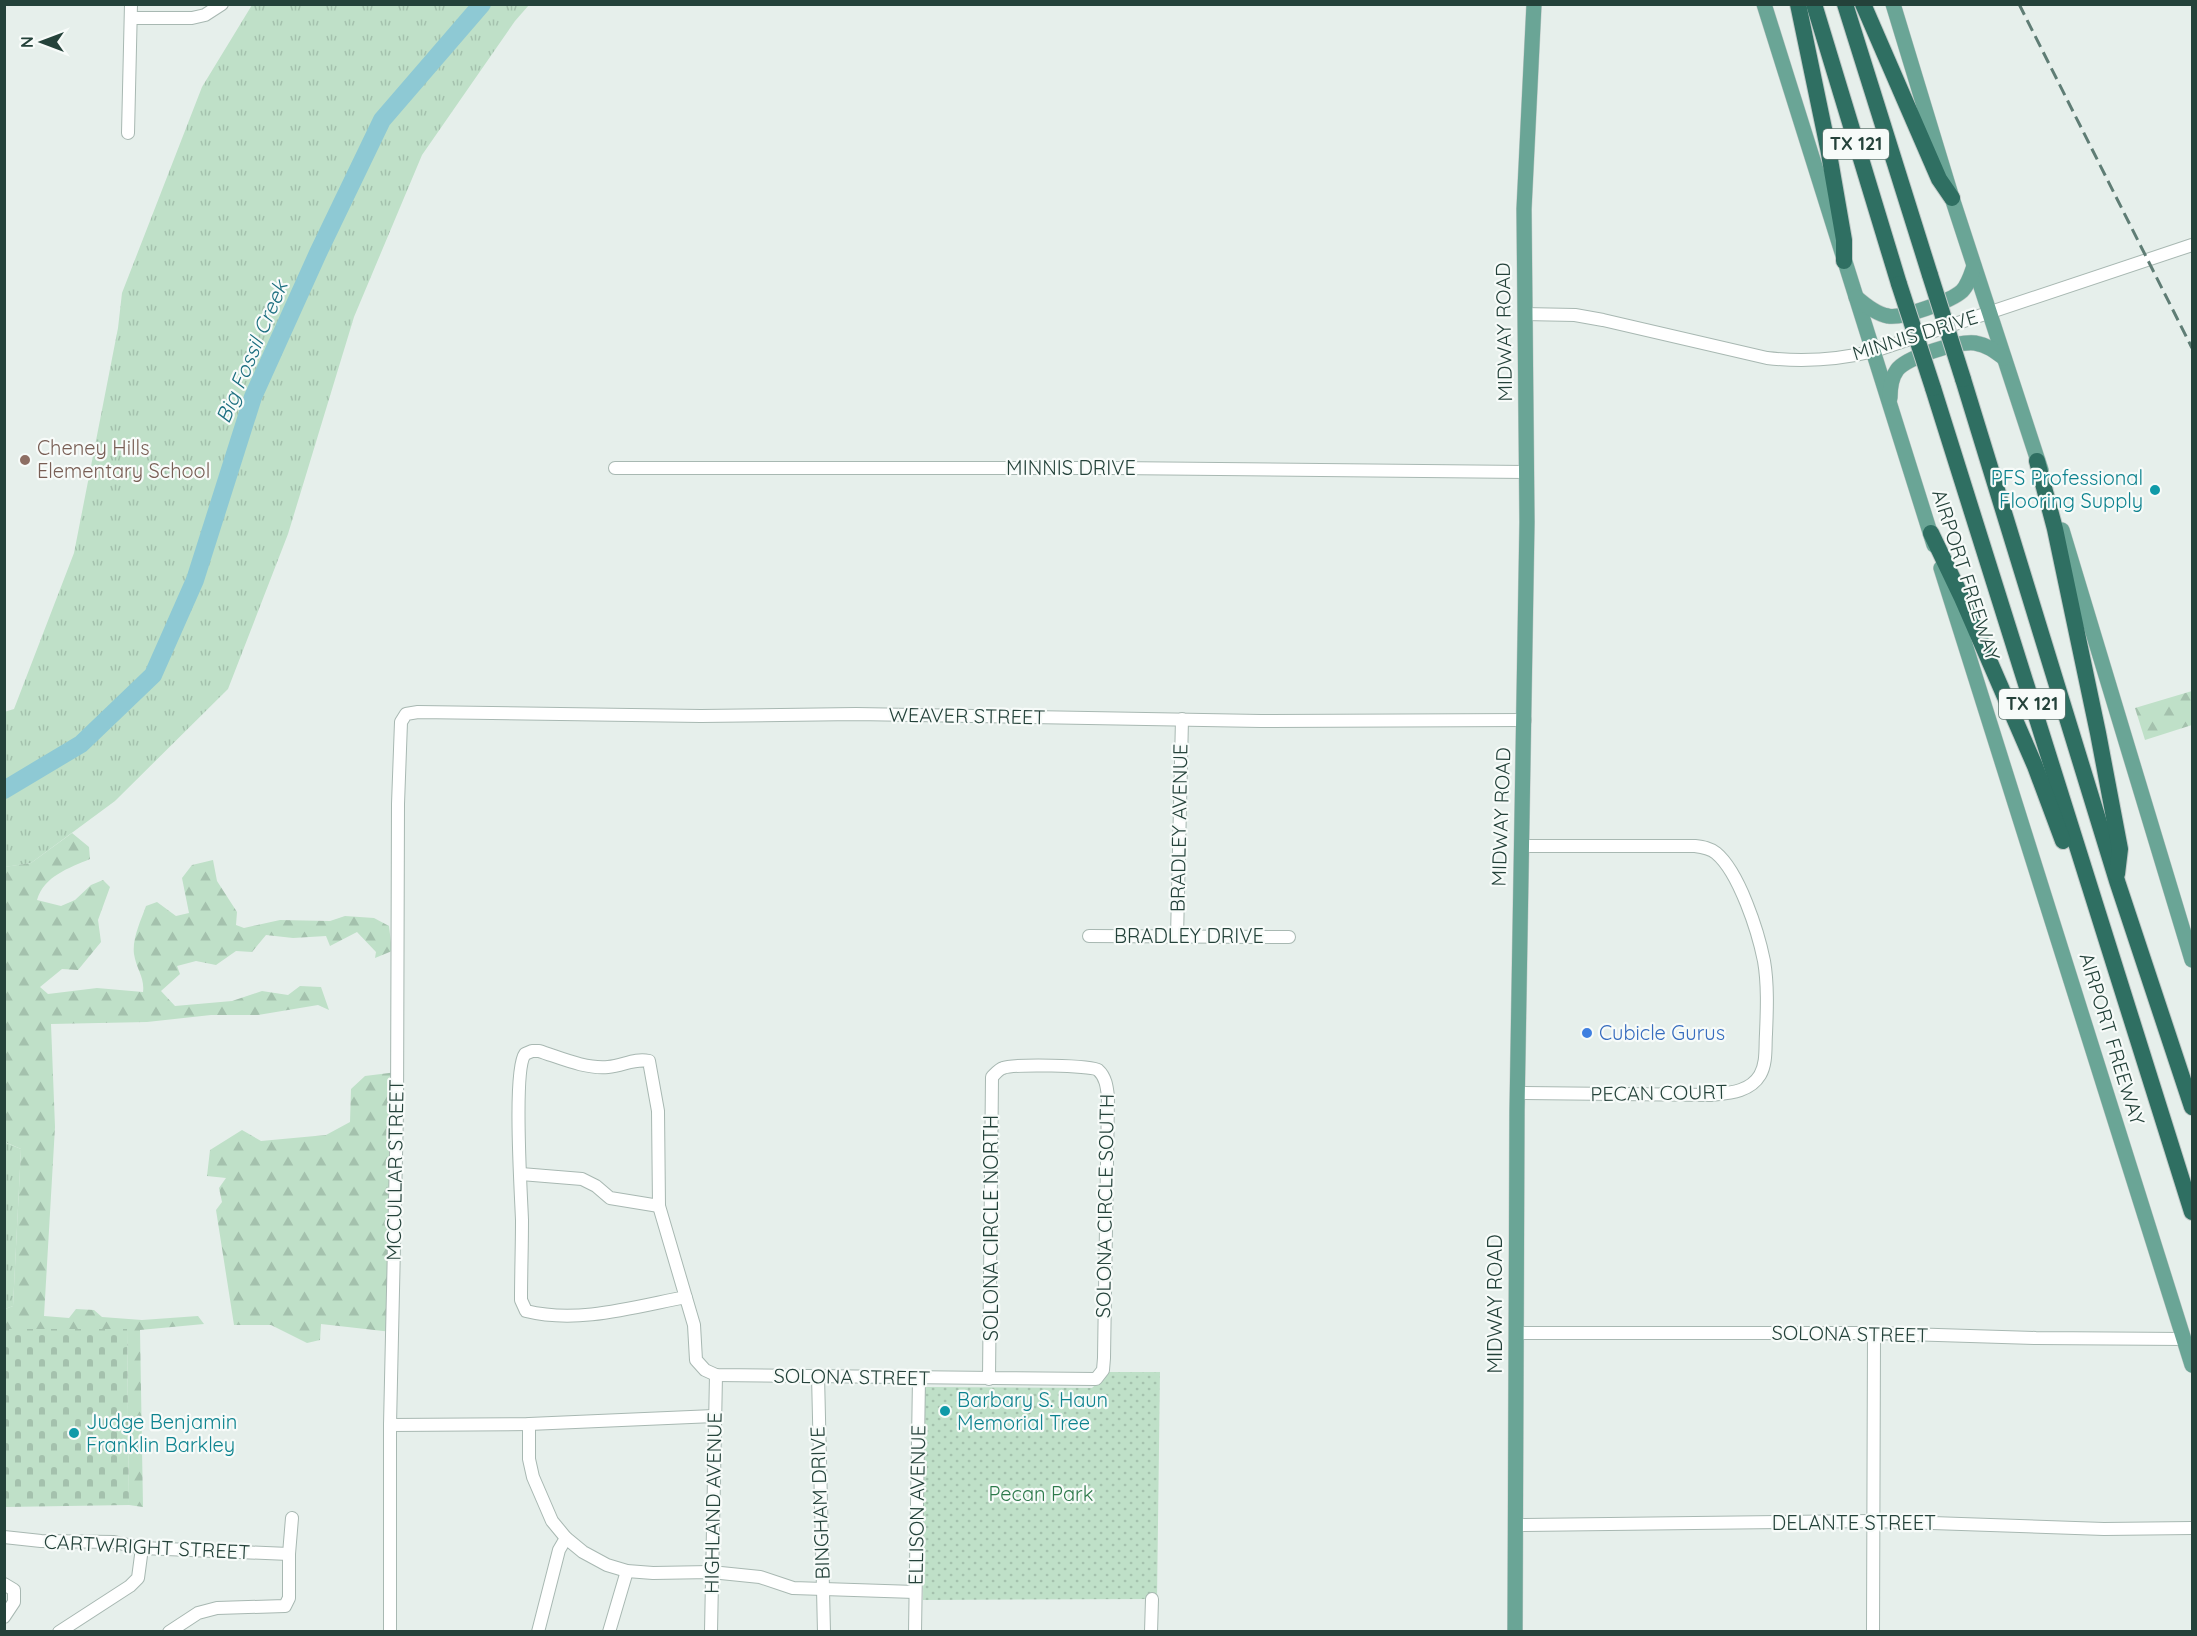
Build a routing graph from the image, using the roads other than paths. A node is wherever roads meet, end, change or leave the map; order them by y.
1 (131, 4) edge
2 (222, 4) edge
3 (1534, 4) edge
4 (1764, 4) edge
5 (1798, 4) edge
6 (1814, 4) edge
7 (1845, 4) edge
8 (1863, 4) edge
9 (1893, 4) edge
10 (131, 18) junction
11 (128, 133) dead end
12 (1952, 198) junction
13 (2193, 245) edge
14 (1844, 261) junction
15 (1974, 266) junction
16 (1856, 297) junction
17 (1989, 312) junction
18 (1524, 314) junction
19 (1874, 351) junction
20 (2004, 358) junction
21 (1890, 406) junction
22 (2037, 461) junction
23 (615, 468) dead end
24 (1527, 472) junction
25 (1930, 533) junction
26 (410, 713) joint
27 (1182, 719) junction
28 (1525, 720) junction
29 (1521, 846) junction
30 (2117, 881) junction
31 (1089, 936) dead end
32 (1177, 937) junction
33 (1289, 937) dead end
34 (2193, 960) edge
35 (2131, 1020) junction
36 (992, 1077) joint
37 (1517, 1093) junction
38 (2193, 1107) edge
39 (520, 1174) junction
40 (659, 1206) junction
41 (2193, 1212) edge
42 (686, 1297) junction
43 (1516, 1333) junction
44 (1874, 1333) junction
45 (2184, 1339) junction
46 (2193, 1365) edge
47 (716, 1375) junction
48 (818, 1375) junction
49 (920, 1378) junction
50 (989, 1379) junction
51 (1096, 1379) joint
52 (714, 1416) junction
53 (529, 1424) junction
54 (390, 1425) junction
55 (292, 1518) dead end
56 (1874, 1521) junction
57 (1516, 1525) junction
58 (2193, 1528) edge
59 (4, 1537) edge
60 (566, 1538) junction
61 (142, 1548) junction
62 (289, 1554) junction
63 (627, 1571) junction
64 (711, 1572) junction
65 (4, 1584) edge
66 (822, 1590) junction
67 (915, 1592) junction
68 (1152, 1599) dead end
69 (4, 1617) edge
70 (59, 1632) edge
71 (169, 1632) edge
72 (390, 1632) edge
73 (538, 1632) edge
74 (609, 1632) edge
75 (711, 1632) edge
76 (824, 1632) edge
77 (915, 1632) edge
78 (1151, 1632) edge
79 (1515, 1632) edge
80 (1873, 1632) edge

1 - 10 street
2 - 10 street
3 - 18 main road, MIDWAY ROAD
4 - 14 main road, AIRPORT FREEWAY
5 - 14 highway
6 - 35 highway, AIRPORT FREEWAY / TX 121, bridge
7 - 30 highway, TX 121, bridge
8 - 12 highway
9 - 12 main road
10 - 11 street
12 - 15 main road
13 - 17 street, MINNIS DRIVE
14 - 16 main road, AIRPORT FREEWAY
15 - 16 main road
15 - 17 main road
16 - 19 main road, AIRPORT FREEWAY
17 - 19 street, MINNIS DRIVE
17 - 20 main road
18 - 19 street, MINNIS DRIVE
18 - 24 main road, MIDWAY ROAD
19 - 21 main road, AIRPORT FREEWAY
20 - 21 main road
20 - 22 main road
21 - 25 main road, AIRPORT FREEWAY
22 - 30 highway
22 - 34 main road
23 - 24 street, MINNIS DRIVE
24 - 28 main road, MIDWAY ROAD
25 - 35 highway
25 - 45 main road, AIRPORT FREEWAY
26 - 27 street, WEAVER STREET
26 - 54 street, MCCULLAR STREET
27 - 28 street, WEAVER STREET
27 - 32 street, BRADLEY AVENUE
28 - 29 main road, MIDWAY ROAD
29 - 37 main road, MIDWAY ROAD
29 - 37 street, PECAN COURT
30 - 38 highway, TX 121
31 - 32 street, BRADLEY DRIVE
32 - 33 street, BRADLEY DRIVE
35 - 41 highway, AIRPORT FREEWAY / TX 121
36 - 50 street, SOLONA CIRCLE NORTH
36 - 51 street, SOLONA CIRCLE SOUTH
37 - 43 main road, MIDWAY ROAD
39 - 40 street
39 - 40 street
39 - 42 street
40 - 42 street
42 - 47 street
43 - 44 street, SOLONA STREET
43 - 57 main road, MIDWAY ROAD
44 - 45 street, SOLONA STREET
44 - 56 street
45 - 46 main road, AIRPORT FREEWAY
47 - 48 street, SOLONA STREET
47 - 52 street, HIGHLAND AVENUE
48 - 49 street, SOLONA STREET
48 - 66 street, BINGHAM DRIVE
49 - 50 street, SOLONA STREET
49 - 67 street, ELLISON AVENUE
50 - 51 street, SOLONA STREET
52 - 53 street
52 - 64 street, HIGHLAND AVENUE
53 - 54 street
53 - 60 street
54 - 72 street, MCCULLAR STREET
55 - 62 street
56 - 57 street, DELANTE STREET
56 - 58 street, DELANTE STREET
56 - 80 street
57 - 79 main road, MIDWAY ROAD
59 - 61 street, CARTWRIGHT STREET
60 - 63 street
60 - 73 street
61 - 62 street, CARTWRIGHT STREET
61 - 70 street
62 - 71 street
63 - 64 street
63 - 74 street
64 - 66 street
64 - 75 street, HIGHLAND AVENUE
65 - 69 street
66 - 67 street
66 - 76 street, BINGHAM DRIVE
67 - 77 street, ELLISON AVENUE
68 - 78 street

